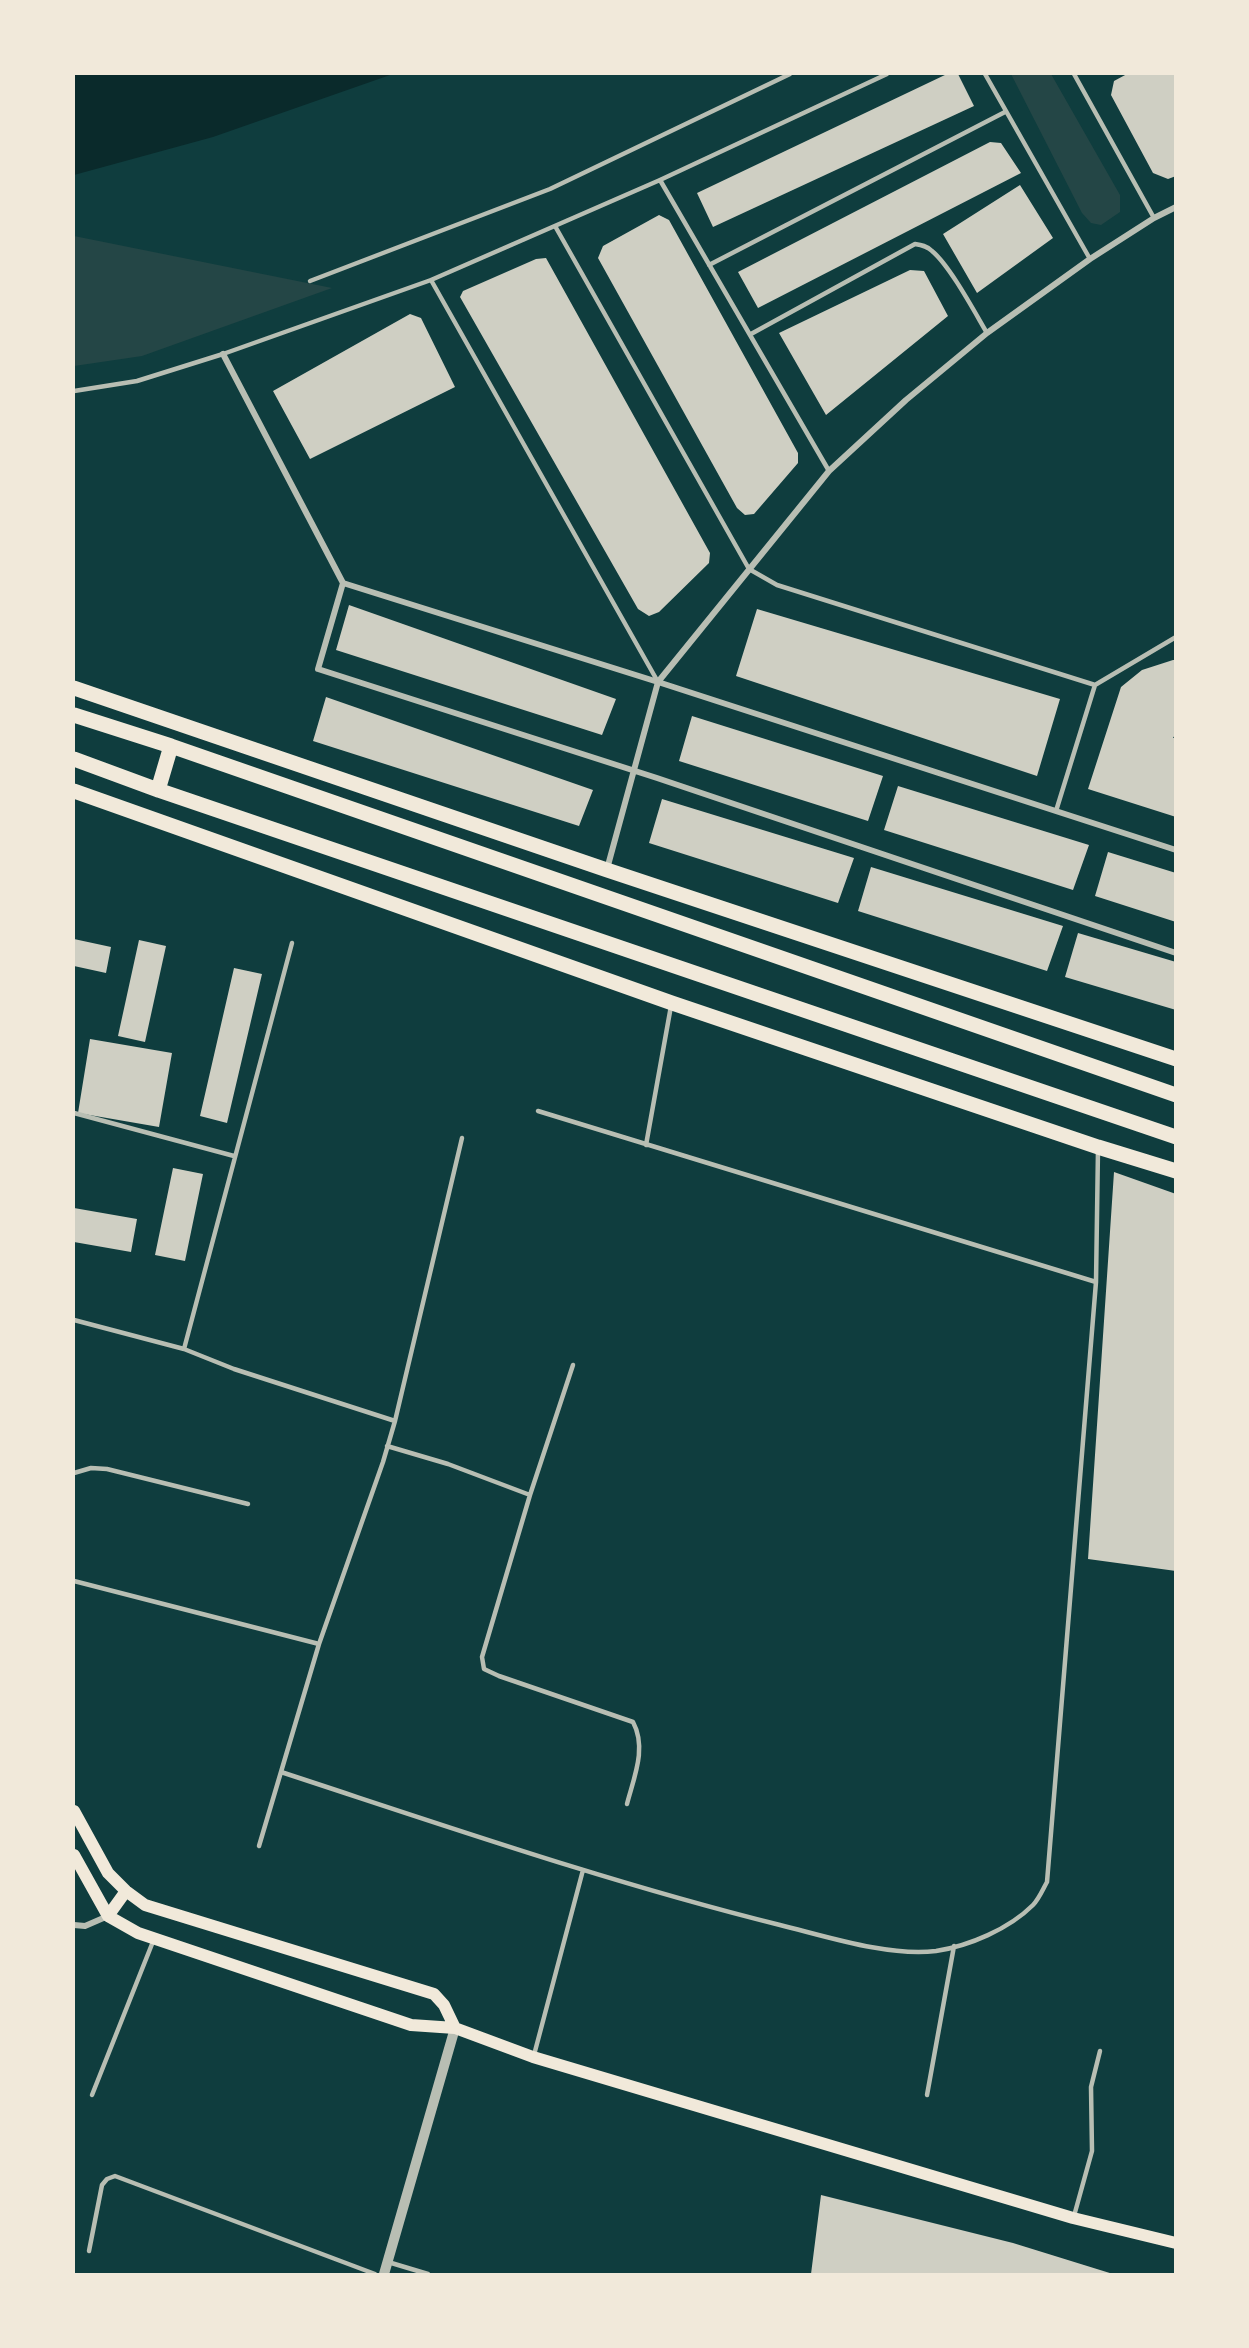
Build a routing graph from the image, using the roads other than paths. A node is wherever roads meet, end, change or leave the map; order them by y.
1 (790, 74) edge
2 (888, 74) edge
3 (985, 74) edge
4 (1074, 74) edge
5 (1005, 112) junction
6 (660, 180) junction
7 (1176, 207) edge
8 (1154, 218) junction
9 (555, 226) junction
10 (1090, 259) junction
11 (709, 265) junction
12 (431, 280) junction
13 (310, 281) dead end
14 (987, 333) junction
15 (751, 334) junction
16 (223, 354) junction
17 (74, 391) edge
18 (829, 471) junction
19 (749, 569) junction
20 (343, 583) junction
21 (1176, 637) edge
22 (658, 682) junction
23 (1095, 685) junction
24 (74, 688) edge
25 (74, 715) edge
26 (171, 746) junction
27 (74, 759) edge
28 (633, 770) junction
29 (158, 790) junction
30 (74, 791) edge
31 (1056, 811) junction
32 (1176, 850) edge
33 (607, 870) junction
34 (600, 895) junction
35 (292, 943) dead end
36 (1176, 953) edge
37 (672, 1002) junction
38 (1176, 1059) edge
39 (1176, 1095) edge
40 (538, 1111) dead end
41 (74, 1113) edge
42 (1176, 1137) edge
43 (462, 1138) dead end
44 (646, 1145) junction
45 (1098, 1147) junction
46 (234, 1156) junction
47 (1176, 1171) edge
48 (1096, 1282) junction
49 (74, 1320) edge
50 (184, 1349) junction
51 (573, 1365) dead end
52 (395, 1420) junction
53 (387, 1446) junction
54 (74, 1473) edge
55 (530, 1495) junction
56 (248, 1504) dead end
57 (74, 1581) edge
58 (319, 1644) junction
59 (281, 1772) junction
60 (627, 1804) dead end
61 (74, 1811) edge
62 (259, 1846) dead end
63 (74, 1856) edge
64 (583, 1870) junction
65 (126, 1891) junction
66 (108, 1916) junction
67 (74, 1925) edge
68 (154, 1939) junction
69 (954, 1946) junction
70 (455, 2028) junction
71 (1100, 2051) dead end
72 (533, 2057) junction
73 (92, 2095) dead end
74 (927, 2096) dead end
75 (1073, 2218) junction
76 (1176, 2243) edge
77 (89, 2251) dead end
78 (388, 2262) junction
79 (375, 2274) edge
80 (384, 2274) edge
81 (428, 2274) edge

1 - 13 lane
2 - 6 lane
3 - 5 lane
4 - 8 lane
5 - 10 lane
5 - 11 lane
6 - 9 lane
6 - 11 lane
7 - 8 street
8 - 10 street
9 - 12 lane
9 - 19 lane
10 - 14 street
11 - 15 lane
12 - 16 lane
12 - 22 lane
14 - 15 lane
14 - 18 street
15 - 18 lane
16 - 17 lane
16 - 20 street
18 - 19 street
19 - 22 street
19 - 23 lane
20 - 22 street
20 - 28 street
21 - 23 lane
22 - 28 street
22 - 31 street
23 - 31 lane
24 - 33 main road
25 - 26 main road
26 - 29 main road
26 - 34 main road
27 - 29 main road
28 - 33 street
28 - 36 street
29 - 42 main road
30 - 37 main road
31 - 32 street
33 - 34 main road
33 - 38 main road
34 - 39 main road
35 - 46 lane
37 - 44 lane
37 - 45 main road
40 - 44 lane
41 - 46 lane
43 - 52 lane
44 - 48 lane
45 - 47 main road
45 - 48 lane
46 - 50 lane
48 - 69 lane
49 - 50 lane
50 - 52 lane
51 - 55 lane
52 - 53 lane
53 - 55 lane
53 - 58 lane
54 - 56 lane
55 - 60 lane
57 - 58 lane
58 - 59 lane
59 - 62 lane
59 - 64 lane
61 - 65 main road
63 - 66 main road
64 - 69 lane
64 - 72 lane
65 - 66 main road
65 - 70 main road
66 - 67 street
66 - 68 main road
68 - 70 main road
68 - 73 lane
69 - 74 lane
70 - 72 main road
70 - 78 street
71 - 75 lane
72 - 75 main road
75 - 76 main road
77 - 79 lane
78 - 80 street
78 - 81 lane

